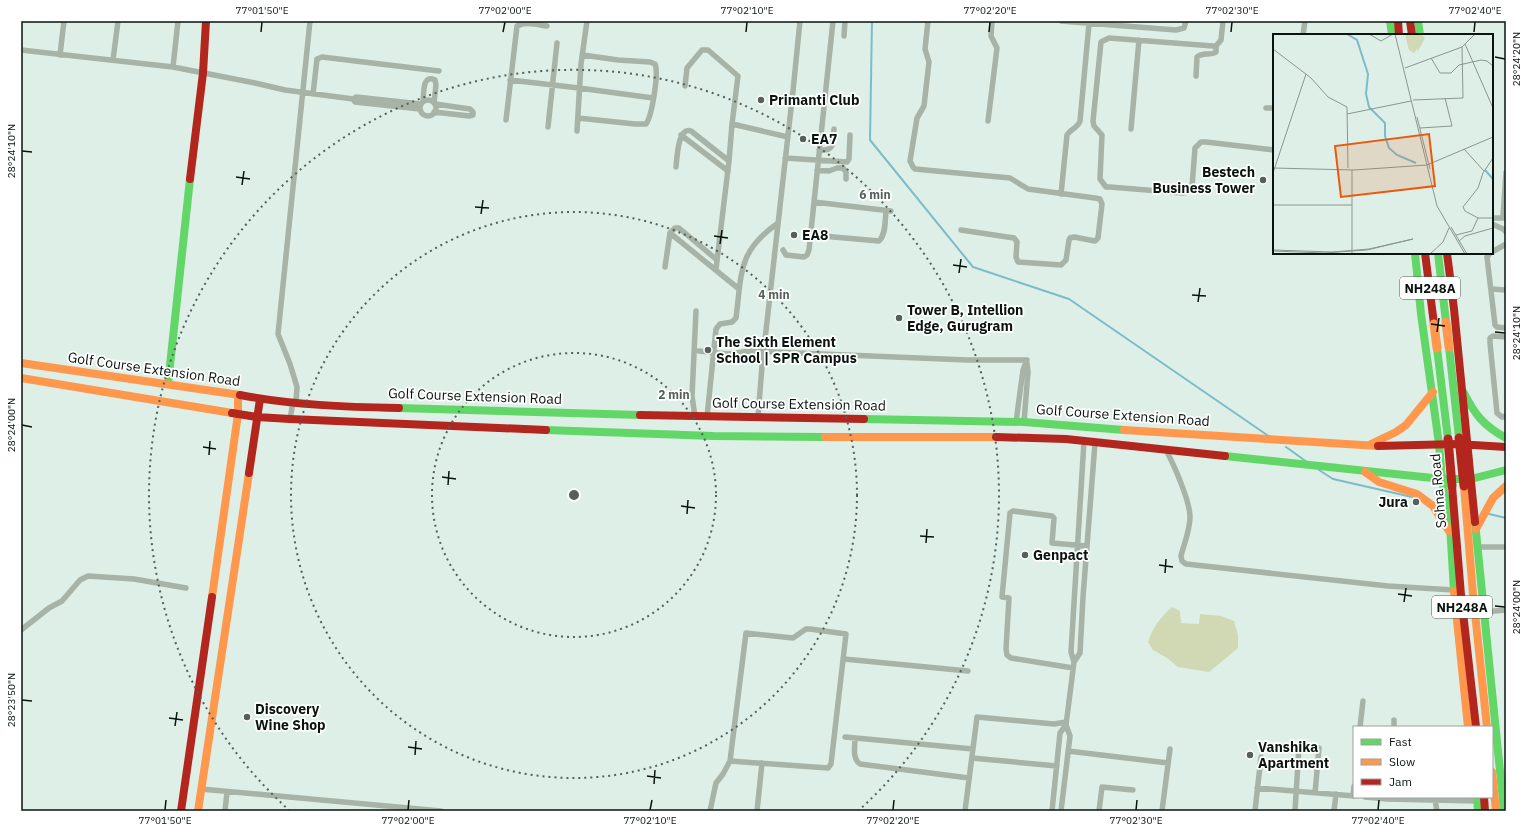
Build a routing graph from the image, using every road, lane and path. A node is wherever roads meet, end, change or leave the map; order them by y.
1 (64, 21) edge
2 (118, 21) edge
3 (178, 21) edge
4 (206, 21) edge
5 (310, 21) edge
6 (587, 21) edge
7 (800, 21) edge
8 (833, 21) edge
9 (845, 21) edge
10 (928, 21) edge
11 (992, 21) edge
12 (1061, 21) edge
13 (1186, 21) edge
14 (1223, 21) edge
15 (1305, 21) edge
16 (1390, 21) edge
17 (1398, 21) edge
18 (1410, 21) edge
19 (1418, 21) edge
20 (1089, 24) junction
21 (547, 26) dead end
22 (1303, 34) edge
23 (1392, 34) edge
24 (1399, 34) edge
25 (1412, 34) edge
26 (1420, 34) edge
27 (844, 36) dead end
28 (1139, 40) junction
29 (557, 43) dead end
30 (1216, 46) junction
31 (21, 50) edge
32 (582, 54) junction
33 (60, 55) junction
34 (113, 60) junction
35 (173, 67) junction
36 (439, 71) dead end
37 (203, 72) junction
38 (1196, 76) dead end
39 (510, 80) junction
40 (552, 85) junction
41 (685, 86) dead end
42 (579, 88) junction
43 (303, 93) junction
44 (313, 94) junction
45 (653, 98) junction
46 (434, 104) junction
47 (421, 105) junction
48 (1266, 108) dead end
49 (1273, 108) edge
50 (434, 112) junction
51 (578, 118) junction
52 (506, 120) dead end
53 (988, 121) dead end
54 (732, 124) junction
55 (548, 127) dead end
56 (834, 129) dead end
57 (1131, 129) dead end
58 (577, 131) dead end
59 (681, 135) junction
60 (850, 135) dead end
61 (699, 137) junction
62 (788, 137) junction
63 (693, 144) junction
64 (819, 150) junction
65 (1273, 150) edge
66 (722, 155) junction
67 (785, 158) junction
68 (729, 161) junction
69 (818, 161) junction
70 (716, 162) junction
71 (676, 167) dead end
72 (817, 170) junction
73 (728, 171) junction
74 (1506, 172) edge
75 (846, 179) dead end
76 (1061, 194) junction
77 (814, 202) junction
78 (1493, 218) edge
79 (1505, 218) edge
80 (778, 223) junction
81 (1493, 224) edge
82 (961, 230) dead end
83 (1506, 232) edge
84 (670, 233) junction
85 (810, 235) junction
86 (1506, 244) edge
87 (783, 250) dead end
88 (1493, 251) edge
89 (1415, 254) edge
90 (1425, 254) edge
91 (1438, 254) edge
92 (1447, 254) edge
93 (1489, 254) edge
94 (717, 260) junction
95 (665, 267) dead end
96 (716, 269) junction
97 (739, 289) junction
98 (1491, 289) junction
99 (1506, 290) edge
100 (696, 311) dead end
101 (1506, 328) edge
102 (1456, 332) junction
103 (1425, 336) junction
104 (1506, 337) edge
105 (698, 351) dead end
106 (764, 352) junction
107 (713, 353) junction
108 (21, 363) edge
109 (21, 378) edge
110 (168, 384) junction
111 (1461, 387) junction
112 (1433, 392) junction
113 (238, 395) junction
114 (260, 399) junction
115 (295, 402) junction
116 (238, 414) junction
117 (1506, 416) edge
118 (257, 417) junction
119 (695, 417) junction
120 (707, 417) junction
121 (758, 417) junction
122 (290, 420) junction
123 (1020, 422) junction
124 (1506, 438) edge
125 (1084, 441) junction
126 (1094, 443) junction
127 (1439, 444) junction
128 (1467, 444) junction
129 (1366, 446) junction
130 (1506, 447) edge
131 (1166, 450) junction
132 (1506, 470) edge
133 (1364, 472) junction
134 (1471, 478) junction
135 (1442, 479) junction
136 (1506, 486) edge
137 (1079, 525) junction
138 (1088, 525) junction
139 (1476, 529) junction
140 (1450, 533) junction
141 (1077, 545) junction
142 (1086, 546) junction
143 (1478, 547) junction
144 (1506, 547) edge
145 (186, 588) dead end
146 (1454, 590) junction
147 (1506, 610) edge
148 (1484, 612) junction
149 (21, 630) edge
150 (844, 659) junction
151 (1074, 665) junction
152 (968, 671) dead end
153 (1363, 701) dead end
154 (1394, 720) dead end
155 (1066, 724) junction
156 (1360, 726) edge
157 (1394, 726) edge
158 (1468, 726) edge
159 (1476, 726) edge
160 (1487, 726) edge
161 (846, 737) dead end
162 (856, 738) junction
163 (1495, 738) edge
164 (1300, 746) dead end
165 (1320, 748) dead end
166 (973, 749) junction
167 (1170, 749) dead end
168 (1068, 751) junction
169 (1261, 757) dead end
170 (972, 758) junction
171 (730, 761) junction
172 (762, 763) junction
173 (1168, 763) junction
174 (1056, 766) junction
175 (969, 778) junction
176 (1493, 782) edge
177 (1257, 788) junction
178 (201, 789) junction
179 (1133, 790) dead end
180 (1297, 791) junction
181 (1504, 791) edge
182 (227, 792) junction
183 (1315, 793) junction
184 (1336, 794) junction
185 (1353, 796) edge
186 (1387, 798) edge
187 (1479, 798) edge
188 (1435, 800) junction
189 (182, 811) edge
190 (198, 811) edge
191 (225, 811) edge
192 (440, 811) edge
193 (710, 811) edge
194 (757, 811) edge
195 (965, 811) edge
196 (1052, 811) edge
197 (1061, 811) edge
198 (1099, 811) edge
199 (1162, 811) edge
200 (1255, 811) edge
201 (1295, 811) edge
202 (1334, 811) edge
203 (1437, 811) edge
204 (1478, 811) edge
205 (1485, 811) edge
206 (1496, 811) edge
207 (1504, 811) edge

1 - 33 street
2 - 34 street
3 - 35 street
4 - 37 main road
5 - 43 street
6 - 32 street
7 - 62 street
8 - 64 street
9 - 27 street
10 - 76 street
11 - 53 street
12 - 20 street
13 - 20 street
14 - 30 street
15 - 22 street
16 - 23 main road
17 - 24 main road
18 - 25 main road
19 - 26 main road
20 - 76 street
21 - 39 street
28 - 30 street
28 - 57 street
28 - 65 street
29 - 40 street
30 - 38 street
31 - 33 street
32 - 42 street
32 - 45 street
33 - 34 street
34 - 35 street
35 - 37 street
36 - 44 street
37 - 43 street
37 - 110 main road
39 - 40 street
39 - 52 street
40 - 42 street
40 - 55 street
41 - 54 street
42 - 45 street
42 - 51 street
43 - 44 street
43 - 115 street
44 - 47 street
45 - 51 street
46 - 47 street
46 - 47 street
46 - 50 street
46 - 50 street
47 - 50 street
48 - 49 street
51 - 58 street
54 - 62 street
54 - 68 street
56 - 64 street
59 - 61 street
59 - 63 street
59 - 71 street
60 - 69 street
61 - 63 street
61 - 66 street
62 - 67 street
63 - 70 street
64 - 69 street
66 - 68 street
66 - 70 street
67 - 69 street
67 - 80 street
68 - 73 street
69 - 72 street
70 - 73 street
72 - 75 street
72 - 77 street
73 - 94 street
74 - 79 street
76 - 82 street
77 - 85 street
77 - 85 street
78 - 79 street
80 - 97 street
80 - 106 street
81 - 83 street
84 - 94 street
84 - 95 street
84 - 96 street
85 - 87 street
86 - 88 street
89 - 103 main road
90 - 159 main road, Sohna Road / NH248A, bridge
91 - 160 main road, Sohna Road / NH248A, bridge
92 - 102 main road
93 - 98 street
94 - 96 street
96 - 97 street
97 - 107 street
98 - 99 street
98 - 101 street
100 - 119 street
102 - 103 main road
102 - 111 main road
103 - 112 main road
104 - 117 street
105 - 107 street
106 - 107 street
106 - 121 street
106 - 123 street
107 - 120 street
108 - 110 main road, Golf Course Extension Road
109 - 116 main road
110 - 113 main road, Golf Course Extension Road
111 - 124 main road
111 - 128 main road
112 - 127 main road
112 - 129 main road
113 - 114 main road, Golf Course Extension Road
113 - 116 main road
114 - 115 main road, Golf Course Extension Road
114 - 118 main road
115 - 119 main road, Golf Course Extension Road
115 - 122 street
116 - 118 main road
116 - 189 main road
118 - 122 main road
118 - 178 main road
119 - 120 main road, Golf Course Extension Road
120 - 121 main road, Golf Course Extension Road
121 - 123 main road, Golf Course Extension Road
122 - 125 main road
123 - 129 main road, Golf Course Extension Road
125 - 126 main road
125 - 137 street
126 - 131 main road
126 - 138 street
127 - 128 main road, Golf Course Extension Road
127 - 129 main road, Golf Course Extension Road
127 - 135 main road
128 - 130 main road, Golf Course Extension Road
128 - 134 main road
131 - 133 main road
131 - 146 street
132 - 134 main road
133 - 135 main road
133 - 140 main road
134 - 135 main road
134 - 139 main road
135 - 140 main road
136 - 139 main road
137 - 138 street
137 - 141 street
138 - 142 street
139 - 143 main road
140 - 146 main road
141 - 142 street
141 - 151 street
141 - 151 street
142 - 151 street
143 - 144 street
143 - 148 main road
145 - 149 street
146 - 158 main road
147 - 148 street
148 - 163 main road
150 - 152 street
150 - 171 street
150 - 172 street
151 - 155 street
153 - 156 street
154 - 157 street
155 - 166 street
155 - 168 street
155 - 174 street
161 - 162 street
162 - 166 street
162 - 175 street
163 - 181 main road
164 - 180 street
165 - 183 street
166 - 170 street
167 - 173 street
168 - 173 street
168 - 197 street
169 - 177 street
170 - 174 street
170 - 175 street
171 - 172 street
171 - 193 street
172 - 194 street
173 - 199 street
174 - 196 street
175 - 195 street
176 - 206 main road
177 - 180 street
177 - 200 street
178 - 182 street
178 - 190 main road
179 - 198 street
180 - 183 street
180 - 201 street
181 - 207 main road
182 - 191 street
182 - 192 street
183 - 184 street
184 - 185 street
184 - 202 street
186 - 188 street
187 - 188 street
187 - 204 main road
187 - 205 main road
188 - 203 street

